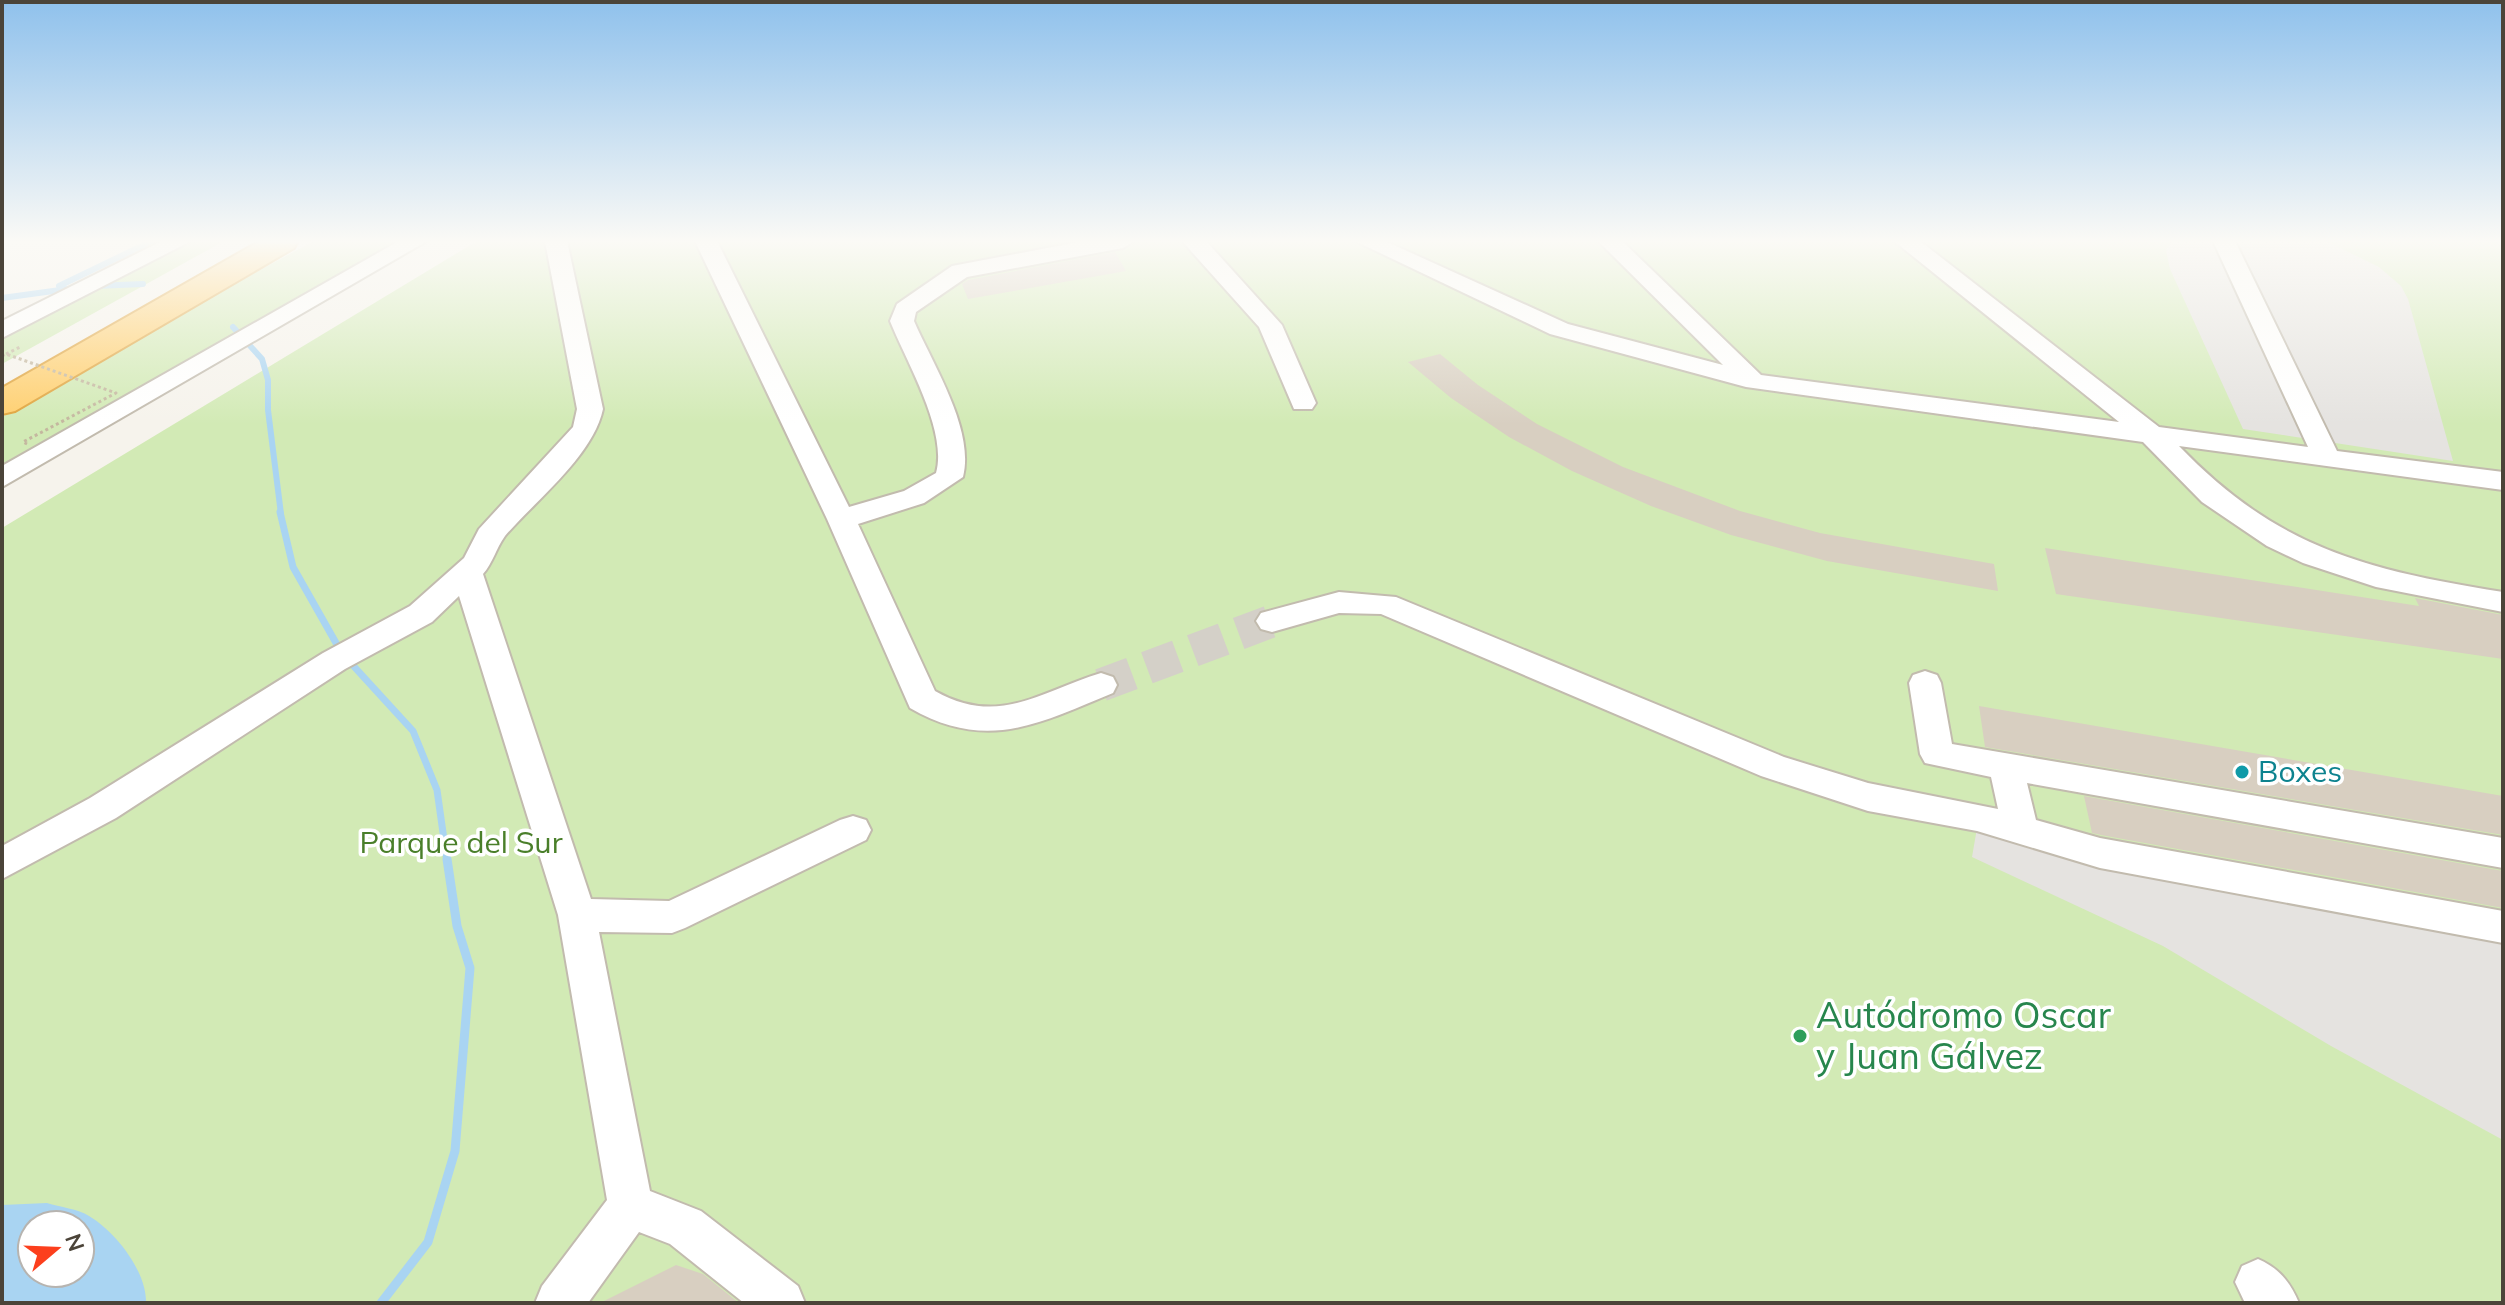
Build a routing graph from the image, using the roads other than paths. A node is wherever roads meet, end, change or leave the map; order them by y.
1 (61, 302) edge
2 (147, 302) edge
3 (162, 302) edge
4 (309, 302) edge
5 (568, 302) edge
6 (736, 302) edge
7 (915, 302) edge
8 (1249, 302) edge
9 (1500, 302) edge
10 (1672, 302) edge
11 (1983, 302) edge
12 (2253, 302) edge
13 (6, 353) edge
14 (1755, 382) junction
15 (2, 403) edge
16 (1303, 403) dead end
17 (2152, 435) junction
18 (2326, 456) junction
19 (2, 478) edge
20 (2503, 481) edge
21 (841, 519) junction
22 (467, 572) junction
23 (2503, 602) edge
24 (1272, 621) tunnel mouth
25 (1925, 683) dead end
26 (1101, 685) tunnel mouth
27 (2006, 765) junction
28 (853, 830) dead end
29 (2020, 830) junction
30 (2503, 853) edge
31 (2, 864) edge
32 (577, 915) junction
33 (2503, 927) edge
34 (630, 1206) junction
35 (559, 1303) edge
36 (781, 1303) edge

1 - 13 street
2 - 13 highway
3 - 15 highway
4 - 19 street
5 - 22 street
6 - 21 street
7 - 21 street
8 - 16 street
9 - 14 street
10 - 14 street
11 - 17 street
12 - 18 street
14 - 17 street
17 - 18 street
17 - 23 street
18 - 20 street
21 - 26 street
22 - 31 street
22 - 32 street
24 - 29 street
25 - 27 street
27 - 29 street
27 - 30 street
28 - 32 street
29 - 33 street
32 - 34 street
34 - 35 street
34 - 36 street

